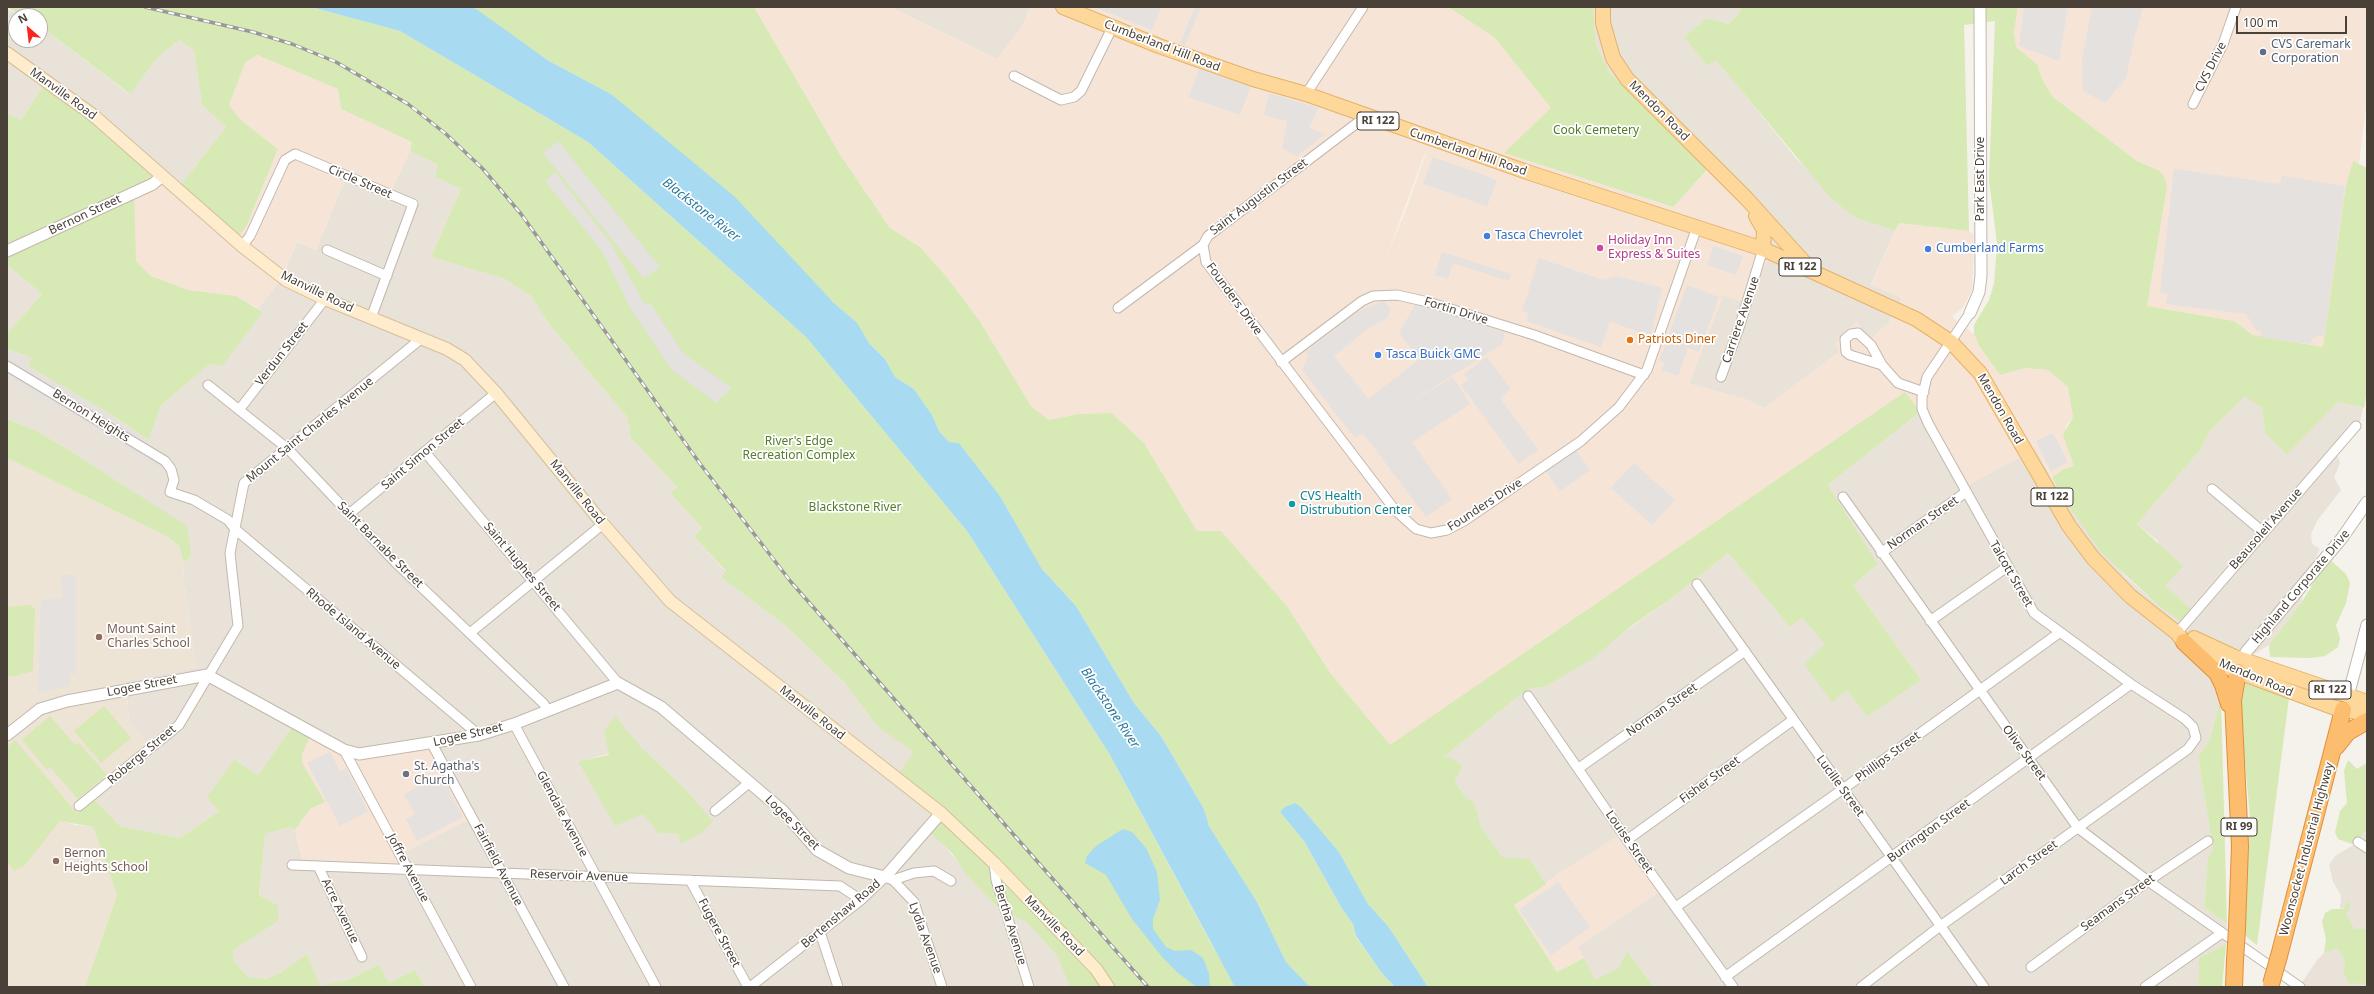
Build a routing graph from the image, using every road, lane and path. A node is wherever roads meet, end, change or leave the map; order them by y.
1 (1063, 7) edge
2 (1363, 7) edge
3 (1603, 7) edge
4 (1980, 7) edge
5 (2236, 7) edge
6 (1112, 28) junction
7 (7, 53) edge
8 (1014, 76) dead end
9 (1306, 94) junction
10 (2193, 104) dead end
11 (1365, 117) junction
12 (162, 176) junction
13 (1746, 198) junction
14 (1697, 227) junction
15 (1772, 227) junction
16 (1203, 245) junction
17 (242, 246) junction
18 (327, 250) dead end
19 (7, 251) edge
20 (1764, 254) junction
21 (1813, 273) junction
22 (387, 276) junction
23 (325, 298) junction
24 (1118, 308) dead end
25 (1970, 313) joint
26 (371, 318) junction
27 (422, 338) junction
28 (1951, 342) junction
29 (1281, 362) junction
30 (1882, 365) dead end
31 (7, 366) edge
32 (1644, 375) junction
33 (1721, 377) dead end
34 (208, 385) dead end
35 (1924, 392) junction
36 (496, 393) junction
37 (239, 410) junction
38 (2356, 426) dead end
39 (288, 449) junction
40 (425, 452) junction
41 (2212, 488) dead end
42 (1966, 492) junction
43 (1843, 497) dead end
44 (2367, 502) edge
45 (349, 514) junction
46 (228, 520) joint
47 (602, 524) junction
48 (235, 529) junction
49 (2263, 532) junction
50 (1880, 553) junction
51 (2007, 567) junction
52 (534, 581) junction
53 (1697, 584) dead end
54 (1930, 621) junction
55 (2367, 625) edge
56 (2058, 632) junction
57 (470, 633) junction
58 (2181, 637) junction
59 (1745, 651) junction
60 (2240, 666) junction
61 (207, 675) junction
62 (618, 683) junction
63 (2131, 684) junction
64 (1980, 691) junction
65 (1528, 696) dead end
66 (2367, 702) edge
67 (2346, 703) junction
68 (547, 711) junction
69 (2367, 714) edge
70 (1793, 720) junction
71 (2367, 721) edge
72 (514, 724) junction
73 (2233, 725) junction
74 (7, 735) edge
75 (479, 735) junction
76 (2196, 738) joint
77 (432, 744) junction
78 (344, 750) junction
79 (2029, 759) junction
80 (2330, 763) junction
81 (1579, 768) junction
82 (750, 782) junction
83 (1843, 789) junction
84 (80, 806) dead end
85 (715, 811) dead end
86 (941, 813) junction
87 (2078, 828) junction
88 (1627, 840) junction
89 (2208, 841) dead end
90 (2358, 842) dead end
91 (2367, 848) edge
92 (1891, 858) junction
93 (994, 863) junction
94 (292, 865) dead end
95 (318, 866) junction
96 (409, 870) junction
97 (502, 872) junction
98 (595, 877) junction
99 (889, 878) junction
100 (690, 880) junction
101 (951, 881) dead end
102 (2148, 881) junction
103 (861, 900) junction
104 (1676, 907) junction
105 (1940, 927) junction
106 (2229, 930) junction
107 (820, 932) junction
108 (362, 957) dead end
109 (2030, 967) dead end
110 (1725, 977) junction
111 (2271, 985) edge
112 (471, 987) edge
113 (564, 987) edge
114 (656, 987) edge
115 (749, 987) edge
116 (838, 987) edge
117 (942, 987) edge
118 (1029, 987) edge
119 (1108, 987) edge
120 (1732, 987) edge
121 (1861, 987) edge
122 (1984, 987) edge
123 (2145, 987) edge
124 (2234, 987) edge
125 (2300, 987) edge

1 - 6 main road, Cumberland Hill Road / RI 122
2 - 9 street
3 - 13 main road, Mendon Road
4 - 25 street, Park East Drive
5 - 10 street, CVS Drive
6 - 8 street
6 - 9 main road, Cumberland Hill Road / RI 122
7 - 12 main road, Manville Road
9 - 11 main road, Cumberland Hill Road / RI 122
11 - 14 main road, Cumberland Hill Road / RI 122
11 - 16 street, Saint Augustin Street
12 - 17 main road, Manville Road
12 - 19 street, Bernon Street
13 - 15 main road, Mendon Road
13 - 20 main road, Mendon Road
14 - 20 main road, Cumberland Hill Road / RI 122
14 - 32 street, Founders Drive
15 - 20 main road
15 - 21 main road, Mendon Road
16 - 24 street, Saint Augustin Street
16 - 29 street, Founders Drive
17 - 22 street, Circle Street
17 - 23 main road, Manville Road
18 - 22 street
20 - 21 main road, Mendon Road / RI 122
20 - 33 street, Carriere Avenue
21 - 28 main road, Mendon Road / RI 122
22 - 26 street, Circle Street
23 - 26 main road, Manville Road
23 - 37 street, Verdun Street
25 - 28 street, Park East Drive
26 - 27 main road, Manville Road
27 - 36 main road, Manville Road
27 - 39 street, Mount Saint Charles Avenue
28 - 35 street, Talcott Street
28 - 58 main road, Mendon Road / RI 122
29 - 32 street, Fortin Drive
29 - 32 street, Founders Drive
30 - 35 street
31 - 46 street, Bernon Heights
34 - 37 street, Saint Barnabe Street
35 - 42 street, Talcott Street
36 - 40 street, Saint Simon Street
36 - 47 main road, Manville Road
37 - 39 street, Saint Barnabe Street
38 - 49 street, Beausoleil Avenue
39 - 45 street, Saint Barnabe Street
39 - 48 street, Mount Saint Charles Avenue
40 - 45 street, Saint Simon Street
40 - 52 street, Saint Hughes Street
41 - 49 street
42 - 50 street, Norman Street
42 - 51 street, Talcott Street
43 - 50 street, Olive Street
44 - 60 street, Highland Corporate Drive
45 - 57 street, Saint Barnabe Street
46 - 48 street, Rhode Island Avenue
47 - 52 street
47 - 86 main road, Manville Road
48 - 61 street, Mount Saint Charles Avenue
48 - 75 street, Rhode Island Avenue
49 - 58 street, Beausoleil Avenue
50 - 54 street, Olive Street
51 - 54 street
51 - 56 street, Talcott Street
52 - 57 street
52 - 62 street, Saint Hughes Street
53 - 59 street, Lucille Street
54 - 64 street, Olive Street
55 - 67 street
56 - 63 street, Talcott Street
56 - 64 street, Phillips Street
57 - 68 street, Saint Barnabe Street
58 - 60 main road, Mendon Road / RI 122
58 - 73 highway
59 - 70 street, Lucille Street
59 - 81 street, Norman Street
60 - 67 main road, Mendon Road / RI 122
60 - 73 highway, RI 99
61 - 74 street, Logee Street
61 - 78 street, Logee Street
61 - 84 street, Roberge Street
62 - 68 street, Logee Street
62 - 82 street, Logee Street
63 - 76 street, Talcott Street
63 - 79 street, Burrington Street
64 - 79 street, Olive Street
64 - 83 street, Phillips Street
65 - 81 street, Louise Street
66 - 67 main road, Mendon Road / RI 122
67 - 69 main road, Mendon Road / RI 122
67 - 80 highway, Woonsocket Industrial Highway
68 - 72 street, Logee Street
70 - 83 street, Lucille Street
70 - 88 street, Fisher Street
71 - 80 highway
72 - 75 street, Logee Street
72 - 98 street, Glendale Avenue
73 - 106 highway, RI 99
75 - 77 street, Logee Street
76 - 87 street, Larch Street
77 - 78 street, Logee Street
77 - 97 street, Fairfield Avenue
78 - 96 street, Joffre Avenue
79 - 87 street, Olive Street
79 - 92 street, Burrington Street
80 - 111 highway, Woonsocket Industrial Highway, bridge
81 - 88 street, Louise Street
82 - 85 street
82 - 99 street, Logee Street
83 - 92 street, Lucille Street
83 - 104 street, Phillips Street
86 - 93 main road, Manville Road
86 - 99 street, Bertenshaw Road
87 - 102 street, Olive Street
87 - 105 street, Larch Street
88 - 104 street, Louise Street
89 - 102 street, Seamans Street
90 - 91 street
92 - 105 street, Lucille Street
92 - 110 street, Burrington Street
93 - 118 street, Bertha Avenue
93 - 119 main road, Manville Road
94 - 95 street, Reservoir Avenue
95 - 96 street, Reservoir Avenue
95 - 108 street, Acre Avenue
96 - 97 street, Reservoir Avenue
96 - 112 street, Joffre Avenue
97 - 98 street, Reservoir Avenue
97 - 113 street, Fairfield Avenue
98 - 100 street, Reservoir Avenue
98 - 114 street, Glendale Avenue
99 - 101 street
99 - 103 street, Bertenshaw Road
99 - 117 street, Lydia Avenue
100 - 103 street, Reservoir Avenue
100 - 115 street, Fugere Street
102 - 106 street, Olive Street
102 - 109 street, Seamans Street
103 - 107 street, Bertenshaw Road
104 - 110 street, Louise Street
105 - 121 street, Larch Street
105 - 122 street, Lucille Street
106 - 123 street
106 - 124 highway, RI 99, bridge
106 - 125 street, Olive Street
107 - 115 street, Bertenshaw Road
107 - 116 street
110 - 120 street, Louise Street

